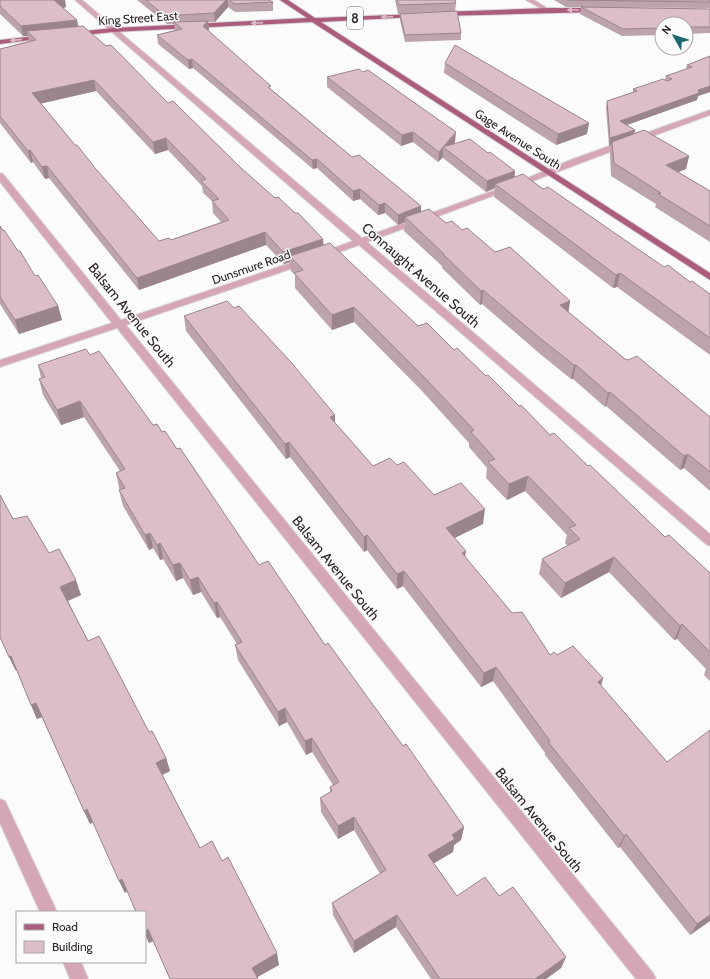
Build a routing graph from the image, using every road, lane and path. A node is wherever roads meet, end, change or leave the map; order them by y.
1 (78, 0) edge
2 (283, 0) edge
3 (529, 0) edge
4 (547, 10) junction
5 (608, 10) edge
6 (314, 20) junction
7 (114, 30) junction
8 (68, 35) edge
9 (53, 36) edge
10 (0, 42) edge
11 (710, 112) edge
12 (548, 173) junction
13 (0, 176) edge
14 (361, 242) junction
15 (710, 277) edge
16 (118, 324) junction
17 (0, 364) edge
18 (710, 541) edge
19 (0, 806) edge
20 (49, 911) edge
21 (72, 963) edge
22 (79, 979) edge
23 (647, 979) edge

1 - 7 street, Connaught Avenue South
2 - 6 main road, Gage Avenue South
3 - 4 street
5 -> 4 main road, King Street East / 8
4 -> 6 main road, King Street East / 8
6 -> 7 main road, King Street East / 8
6 - 12 main road, Gage Avenue South
7 - 8 main road, King Street East / 8
7 - 14 street, Connaught Avenue South
9 -> 10 main road
11 - 12 street, Dunsmure Road
12 - 14 street, Dunsmure Road
12 - 15 main road, Gage Avenue South
13 - 16 street, Balsam Avenue South
14 - 16 street, Dunsmure Road
14 - 18 street, Connaught Avenue South
16 - 17 street, Dunsmure Road
16 - 23 street, Balsam Avenue South
19 - 20 street
21 - 22 street

